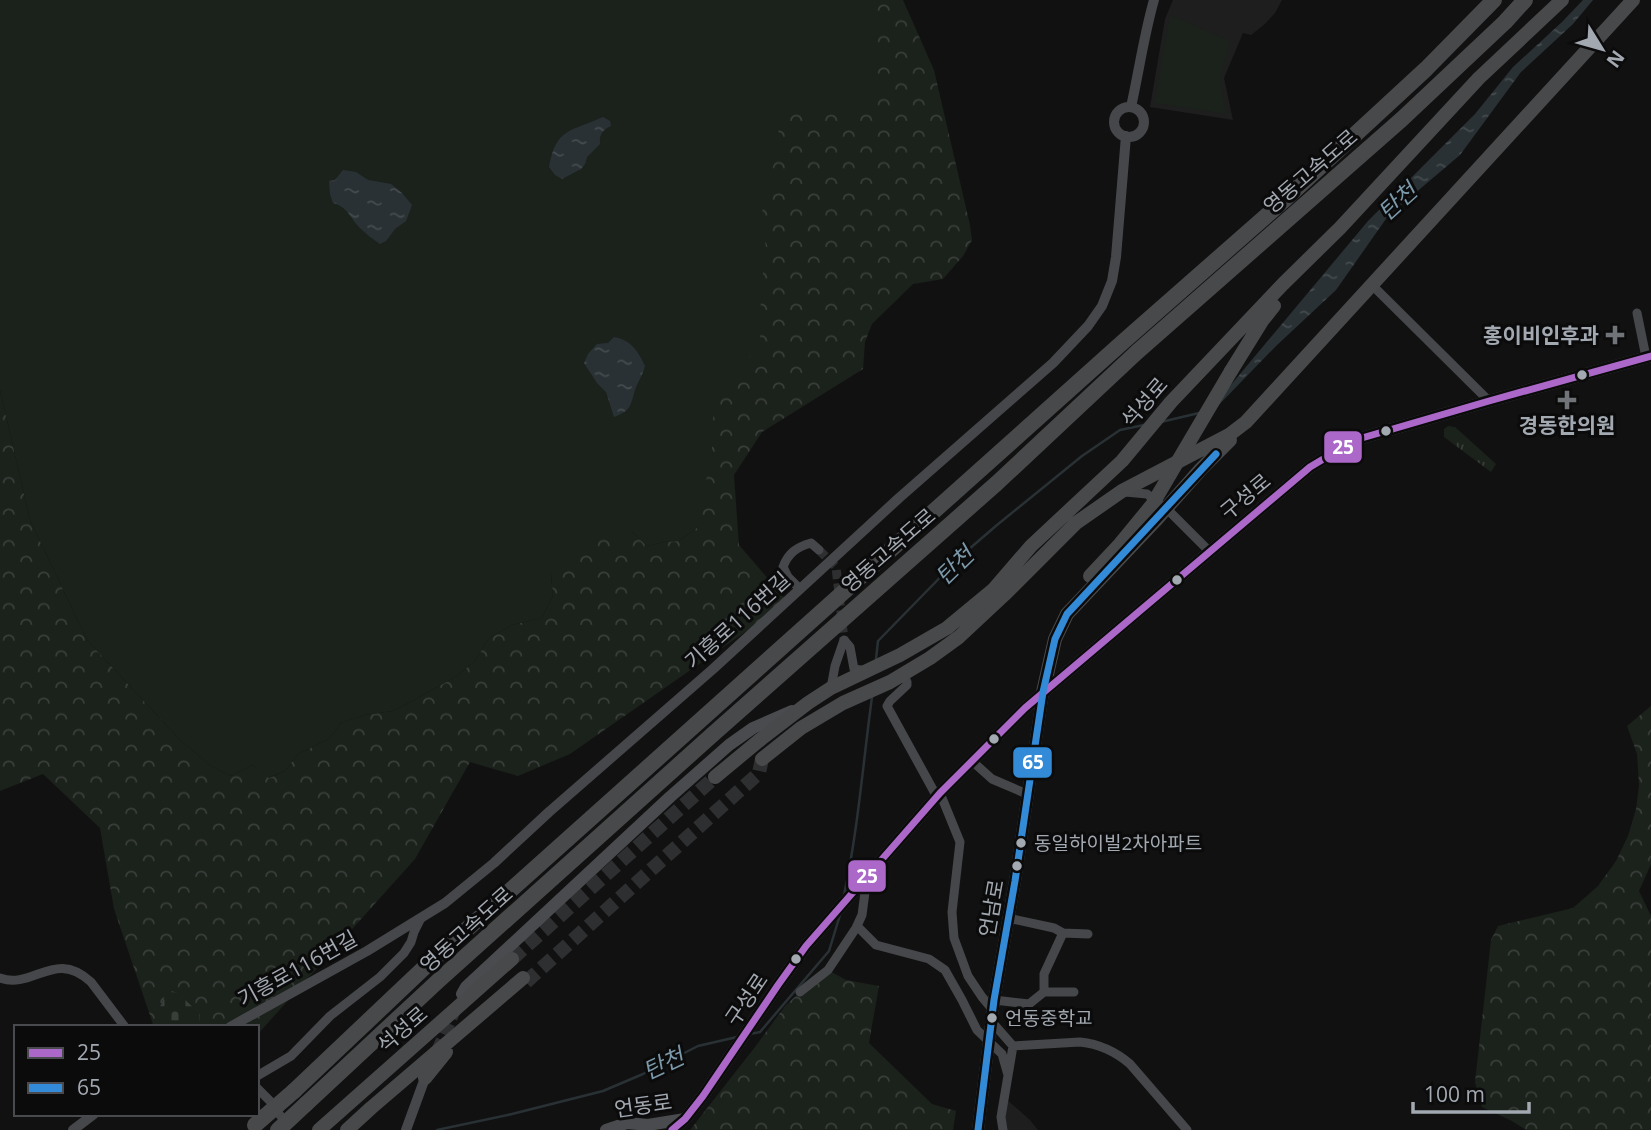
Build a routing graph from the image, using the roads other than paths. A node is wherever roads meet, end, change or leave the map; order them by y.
1 (1154, 0) edge
2 (1494, 0) edge
3 (1525, 0) edge
4 (1562, 0) edge
5 (1633, 0) edge
6 (1131, 107) junction
7 (1126, 136) junction
8 (1340, 228) junction
9 (1372, 285) junction
10 (1637, 313) dead end
11 (1648, 356) edge
12 (1489, 401) junction
13 (1246, 422) junction
14 (1122, 461) junction
15 (1166, 469) junction
16 (1122, 491) junction
17 (1166, 508) junction
18 (819, 550) dead end
19 (1209, 551) junction
20 (800, 589) junction
21 (861, 670) dead end
22 (903, 674) junction
23 (836, 686) junction
24 (1043, 692) junction
25 (808, 703) junction
26 (762, 759) tunnel mouth
27 (973, 762) junction
28 (715, 778) tunnel mouth
29 (1027, 794) junction
30 (939, 795) junction
31 (867, 876) junction
32 (421, 918) junction
33 (1008, 918) junction
34 (857, 926) junction
35 (1063, 933) junction
36 (1088, 934) dead end
37 (391, 936) junction
38 (404, 953) junction
39 (512, 959) tunnel mouth
40 (0, 978) edge
41 (800, 992) dead end
42 (1044, 992) junction
43 (1074, 992) dead end
44 (462, 994) dead end
45 (993, 1011) junction
46 (124, 1025) edge
47 (234, 1025) edge
48 (989, 1041) junction
49 (1013, 1046) junction
50 (259, 1075) edge
51 (1008, 1075) junction
52 (425, 1078) joint
53 (259, 1090) edge
54 (91, 1116) edge
55 (685, 1119) junction
56 (325, 1125) edge
57 (632, 1126) edge
58 (253, 1128) edge
59 (73, 1130) edge
60 (278, 1130) edge
61 (289, 1130) edge
62 (347, 1130) edge
63 (406, 1130) edge
64 (606, 1130) edge
65 (672, 1130) edge
66 (978, 1130) edge
67 (1003, 1130) edge
68 (1187, 1130) edge

1 - 6 street
2 - 58 highway, 영동고속도로, bridge
3 - 60 highway, 영동고속도로, bridge
4 - 8 highway, 석성로
5 - 9 highway
6 - 7 street
6 - 7 street
7 - 20 street, 기흥로116번길
8 - 14 highway, 석성로
8 - 24 highway, bridge
9 - 12 street
9 - 13 highway
10 - 11 street
11 - 12 main road, 구성로
12 - 19 main road, 구성로
13 - 15 highway
13 - 17 highway
14 - 15 highway
14 - 23 highway, 석성로
15 - 16 highway
16 - 17 street
16 - 22 highway
17 - 19 street
17 - 24 highway
18 - 20 street
19 - 24 main road, 구성로
20 - 32 street, 기흥로116번길
21 - 23 street
22 - 26 highway
22 - 30 street
23 - 25 highway, 석성로
24 - 27 main road, 구성로
24 - 29 main road, 언남로
25 - 28 highway, 석성로
25 - 44 main road
27 - 29 street
27 - 30 main road, 구성로
29 - 33 main road, 언남로
30 - 31 main road, 구성로
30 - 45 street
31 - 34 street
31 - 55 main road, 구성로
32 - 37 street, 기흥로116번길
32 - 38 street
33 - 35 street
33 - 45 main road, 언남로
34 - 41 street
34 - 48 street
35 - 36 street
35 - 42 street
37 - 38 street
37 - 47 street, 기흥로116번길
38 - 50 street
39 - 56 highway, 석성로
40 - 46 street
42 - 43 street
42 - 45 street
45 - 48 main road, 언남로
45 - 49 street
48 - 51 street
48 - 66 main road, 언남로
49 - 51 street
49 - 68 street
51 - 67 street
52 - 62 highway, 석성로
52 - 63 street
53 - 61 street
54 - 59 street
55 - 57 main road, 언동로
55 - 65 main road, 구성로
57 - 64 main road, 언동로

